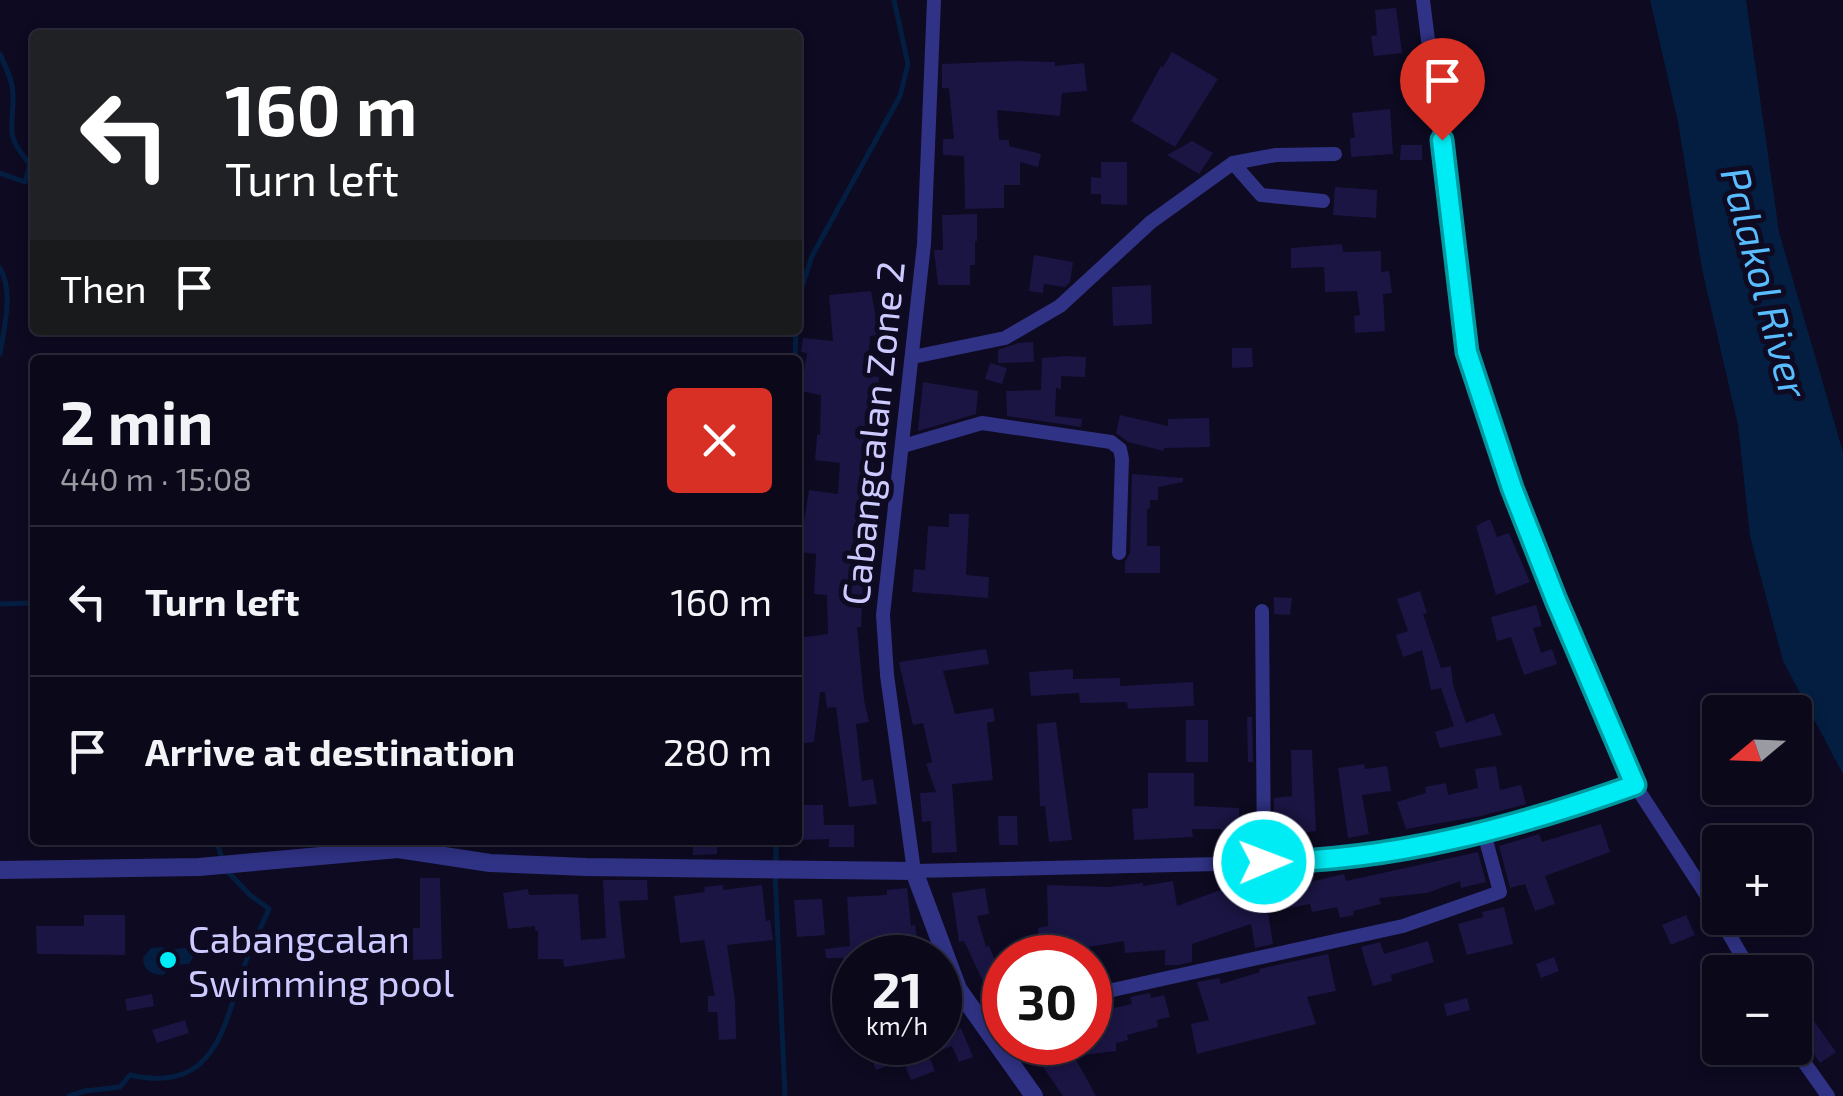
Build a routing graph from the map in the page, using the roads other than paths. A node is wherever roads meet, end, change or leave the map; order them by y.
1 (934, 0) edge
2 (1423, 0) edge
3 (1335, 154) dead end
4 (1233, 163) junction
5 (1323, 200) dead end
6 (913, 357) junction
7 (904, 446) junction
8 (1120, 553) dead end
9 (1262, 610) dead end
10 (1635, 785) junction
11 (1484, 833) junction
12 (1264, 862) junction
13 (0, 870) edge
14 (914, 871) junction
15 (1741, 955) edge
16 (1112, 990) edge
17 (982, 1024) edge
18 (1011, 1065) edge
19 (1806, 1065) edge
20 (1034, 1096) edge
21 (1828, 1096) edge

1 - 6 street, Cabangcalan Zone 2
2 - 10 street
3 - 4 street
4 - 5 street
4 - 6 street
6 - 7 street, Cabangcalan Zone 2
7 - 8 street
7 - 14 street, Cabangcalan Zone 2
9 - 12 street
10 - 11 street
10 - 15 street
11 - 12 street
11 - 16 street
12 - 14 street
13 - 14 street
14 - 17 street
18 - 20 street
19 - 21 street

